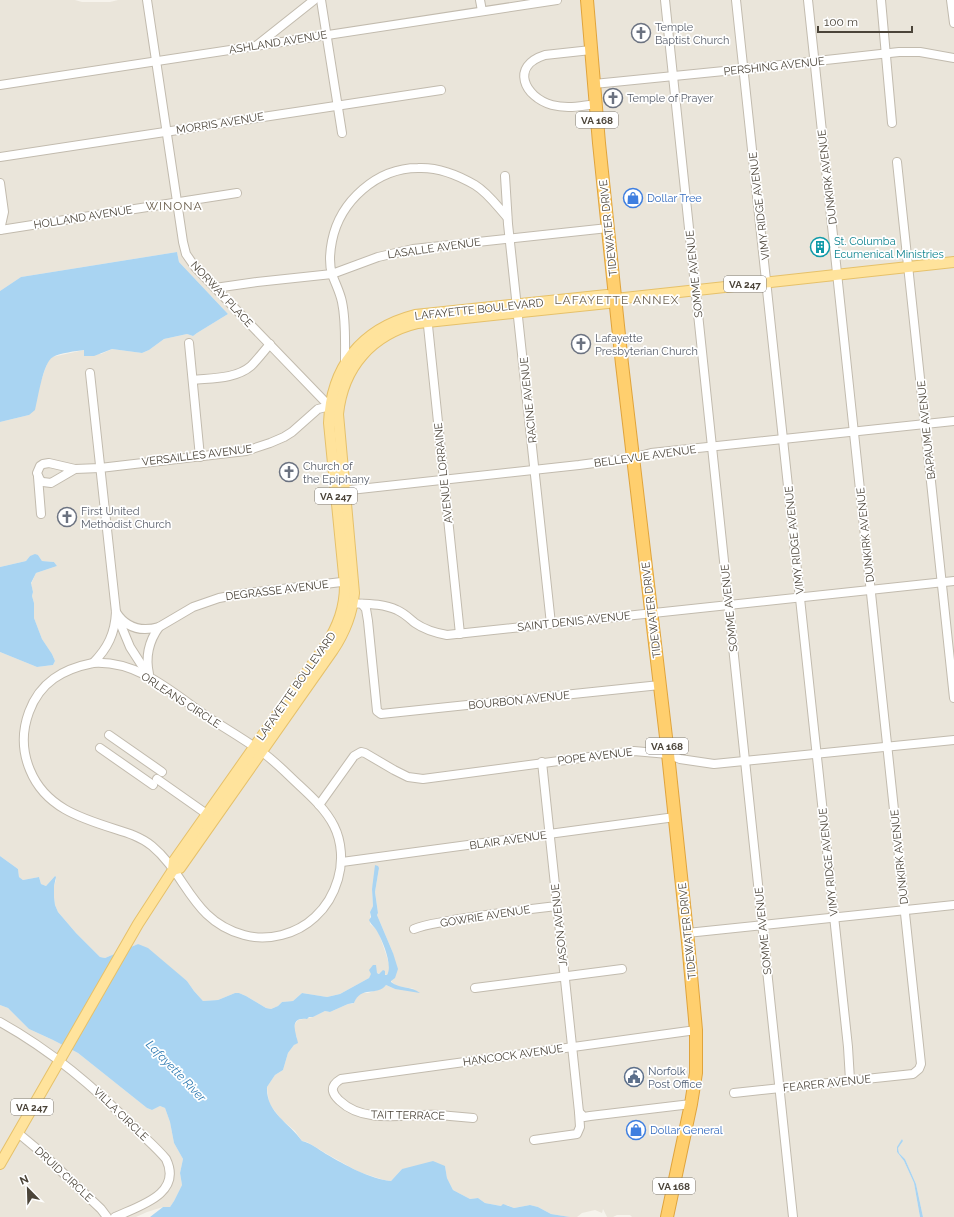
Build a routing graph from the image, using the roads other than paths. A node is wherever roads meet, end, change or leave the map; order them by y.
1 (147, 0) edge
2 (314, 0) edge
3 (321, 0) edge
4 (480, 0) edge
5 (557, 0) edge
6 (587, 0) edge
7 (665, 0) edge
8 (736, 0) edge
9 (808, 0) edge
10 (880, 0) edge
11 (951, 0) edge
12 (482, 11) junction
13 (954, 23) edge
14 (327, 35) junction
15 (256, 46) junction
16 (592, 50) junction
17 (886, 54) junction
18 (954, 58) edge
19 (156, 61) junction
20 (814, 61) junction
21 (744, 69) junction
22 (673, 76) junction
23 (594, 84) junction
24 (0, 85) edge
25 (441, 90) dead end
26 (596, 104) junction
27 (338, 105) junction
28 (892, 123) dead end
29 (167, 132) junction
30 (342, 133) dead end
31 (0, 157) edge
32 (897, 162) dead end
33 (505, 176) dead end
34 (0, 183) edge
35 (237, 193) dead end
36 (178, 203) junction
37 (507, 217) junction
38 (608, 228) junction
39 (0, 230) edge
40 (510, 238) junction
41 (954, 262) edge
42 (909, 266) junction
43 (332, 274) junction
44 (837, 274) junction
45 (767, 282) junction
46 (215, 288) junction
47 (696, 290) junction
48 (615, 299) junction
49 (518, 308) junction
50 (427, 318) junction
51 (189, 343) dead end
52 (270, 344) junction
53 (349, 366) junction
54 (90, 373) dead end
55 (193, 380) junction
56 (330, 406) junction
57 (338, 415) junction
58 (954, 422) edge
59 (925, 424) junction
60 (854, 432) junction
61 (783, 439) junction
62 (712, 447) junction
63 (200, 457) junction
64 (632, 458) junction
65 (100, 468) junction
66 (75, 469) junction
67 (535, 470) junction
68 (38, 477) junction
69 (444, 480) junction
70 (340, 491) junction
71 (41, 514) dead end
72 (349, 581) junction
73 (954, 581) edge
74 (941, 582) junction
75 (871, 590) junction
76 (800, 597) junction
77 (353, 603) junction
78 (729, 605) junction
79 (116, 612) junction
80 (651, 613) junction
81 (551, 624) junction
82 (159, 627) junction
83 (460, 634) junction
84 (93, 663) junction
85 (150, 677) junction
86 (660, 685) junction
87 (954, 698) edge
88 (109, 735) dead end
89 (954, 740) edge
90 (888, 746) junction
91 (100, 748) dead end
92 (258, 749) junction
93 (668, 754) junction
94 (816, 754) junction
95 (745, 761) junction
96 (542, 762) junction
97 (157, 778) junction
98 (319, 804) junction
99 (210, 816) junction
100 (675, 817) junction
101 (550, 834) junction
102 (342, 862) junction
103 (172, 870) junction
104 (954, 904) edge
105 (557, 906) junction
106 (904, 910) junction
107 (833, 917) junction
108 (763, 925) junction
109 (414, 929) dead end
110 (687, 933) junction
111 (622, 969) dead end
112 (564, 976) junction
113 (475, 988) dead end
114 (0, 1022) edge
115 (696, 1030) junction
116 (572, 1047) junction
117 (59, 1061) junction
118 (919, 1069) joint
119 (850, 1080) junction
120 (334, 1086) joint
121 (779, 1088) junction
122 (734, 1093) dead end
123 (691, 1104) junction
124 (579, 1112) junction
125 (473, 1118) dead end
126 (18, 1133) junction
127 (534, 1140) dead end
128 (0, 1164) edge
129 (107, 1217) edge
130 (115, 1217) edge
131 (667, 1217) edge
132 (793, 1217) edge

1 - 19 street, NORWAY PLACE
2 - 15 street
3 - 14 street
4 - 12 street
5 - 12 street, ASHLAND AVENUE
6 - 16 highway, TIDEWATER DRIVE / VA 168
7 - 22 street, SOMME AVENUE
8 - 21 street, VIMY RIDGE AVENUE
9 - 20 street, DUNKIRK AVENUE
10 - 17 street
11 - 13 street
12 - 14 street, ASHLAND AVENUE
14 - 15 street, ASHLAND AVENUE
14 - 27 street
15 - 19 street, ASHLAND AVENUE
16 - 23 highway, TIDEWATER DRIVE / VA 168
16 - 26 street
17 - 18 street, PERSHING AVENUE
17 - 20 street, PERSHING AVENUE
17 - 28 street
19 - 24 street, ASHLAND AVENUE
19 - 29 street, NORWAY PLACE
20 - 21 street, PERSHING AVENUE
20 - 44 street, DUNKIRK AVENUE
21 - 22 street, PERSHING AVENUE
21 - 45 street, VIMY RIDGE AVENUE
22 - 23 street, PERSHING AVENUE
22 - 47 street, SOMME AVENUE
23 - 26 highway, TIDEWATER DRIVE / VA 168
25 - 27 street, MORRIS AVENUE
26 - 38 highway, TIDEWATER DRIVE / VA 168
27 - 29 street, MORRIS AVENUE
27 - 30 street
29 - 31 street, MORRIS AVENUE
29 - 36 street, NORWAY PLACE
32 - 42 street, BAPAUME AVENUE
33 - 37 street, RACINE AVENUE
34 - 39 street
35 - 36 street, HOLLAND AVENUE
36 - 39 street, HOLLAND AVENUE
36 - 46 street, NORWAY PLACE
37 - 40 street, RACINE AVENUE
37 - 43 street
38 - 40 street, LASALLE AVENUE
38 - 48 highway, TIDEWATER DRIVE / VA 168
40 - 43 street, LASALLE AVENUE
40 - 49 street, RACINE AVENUE
41 - 42 main road, LAFAYETTE BOULEVARD / VA 247
42 - 44 main road, LAFAYETTE BOULEVARD / VA 247
42 - 59 street, BAPAUME AVENUE
43 - 46 street, LASALLE AVENUE
43 - 53 street
44 - 45 main road, LAFAYETTE BOULEVARD / VA 247
44 - 60 street, DUNKIRK AVENUE
45 - 47 main road, LAFAYETTE BOULEVARD / VA 247
45 - 61 street, VIMY RIDGE AVENUE
46 - 52 street, NORWAY PLACE
47 - 48 main road, LAFAYETTE BOULEVARD / VA 247
47 - 62 street, SOMME AVENUE
48 - 49 main road, LAFAYETTE BOULEVARD / VA 247
48 - 64 highway, TIDEWATER DRIVE / VA 168
49 - 50 main road, LAFAYETTE BOULEVARD / VA 247
49 - 67 street, RACINE AVENUE
50 - 53 main road, LAFAYETTE BOULEVARD / VA 247
50 - 69 street, AVENUE LORRAINE
51 - 55 street
52 - 55 street
52 - 56 street, NORWAY PLACE
53 - 56 main road, LAFAYETTE BOULEVARD / VA 247
53 - 57 main road, LAFAYETTE BOULEVARD / VA 247
54 - 65 street
55 - 63 street
56 - 57 street, NORWAY PLACE
56 - 63 street, VERSAILLES AVENUE
56 - 70 main road, LAFAYETTE BOULEVARD / VA 247
57 - 70 main road, LAFAYETTE BOULEVARD / VA 247
58 - 59 street, BELLEVUE AVENUE
59 - 60 street, BELLEVUE AVENUE
59 - 74 street, BAPAUME AVENUE
60 - 61 street, BELLEVUE AVENUE
60 - 75 street, DUNKIRK AVENUE
61 - 62 street, BELLEVUE AVENUE
61 - 76 street, VIMY RIDGE AVENUE
62 - 64 street, BELLEVUE AVENUE
62 - 78 street, SOMME AVENUE
63 - 65 street, VERSAILLES AVENUE
64 - 67 street, BELLEVUE AVENUE
64 - 80 highway, TIDEWATER DRIVE / VA 168
65 - 66 street, VERSAILLES AVENUE
65 - 79 street
66 - 68 street
66 - 68 street
67 - 69 street, BELLEVUE AVENUE
67 - 81 street, RACINE AVENUE
68 - 71 street
69 - 70 street, BELLEVUE AVENUE
69 - 83 street, AVENUE LORRAINE
70 - 72 main road, LAFAYETTE BOULEVARD / VA 247
72 - 77 main road, LAFAYETTE BOULEVARD / VA 247
72 - 82 street, DEGRASSE AVENUE
73 - 74 street, SAINT DENIS AVENUE
74 - 75 street, SAINT DENIS AVENUE
74 - 87 street, BAPAUME AVENUE
75 - 76 street, SAINT DENIS AVENUE
75 - 90 street, DUNKIRK AVENUE
76 - 78 street, SAINT DENIS AVENUE
76 - 94 street, VIMY RIDGE AVENUE
77 - 83 street, SAINT DENIS AVENUE
77 - 86 street, BOURBON AVENUE
77 - 92 main road, LAFAYETTE BOULEVARD / VA 247
78 - 80 street, SAINT DENIS AVENUE
78 - 95 street, SOMME AVENUE
79 - 82 street, DEGRASSE AVENUE
79 - 84 street
79 - 85 street
80 - 81 street, SAINT DENIS AVENUE
80 - 86 highway, TIDEWATER DRIVE / VA 168
81 - 83 street, SAINT DENIS AVENUE
82 - 85 street
84 - 85 street, ORLEANS CIRCLE
84 - 103 street, ORLEANS CIRCLE
85 - 92 street, ORLEANS CIRCLE
86 - 93 highway, TIDEWATER DRIVE / VA 168
88 - 97 street
89 - 90 street, POPE AVENUE
90 - 94 street, POPE AVENUE
90 - 106 street, DUNKIRK AVENUE
91 - 97 street
92 - 98 street, ORLEANS CIRCLE
92 - 99 main road, LAFAYETTE BOULEVARD / VA 247
93 - 95 street, POPE AVENUE
93 - 96 street, POPE AVENUE
93 - 100 highway, TIDEWATER DRIVE / VA 168
94 - 95 street, POPE AVENUE
94 - 107 street, VIMY RIDGE AVENUE
95 - 108 street, SOMME AVENUE
96 - 98 street, POPE AVENUE
96 - 101 street, JASON AVENUE
97 - 99 street
98 - 102 street, ORLEANS CIRCLE
99 - 103 main road, LAFAYETTE BOULEVARD / VA 247
100 - 101 street, BLAIR AVENUE
100 - 110 highway, TIDEWATER DRIVE / VA 168
101 - 102 street, BLAIR AVENUE
101 - 105 street, JASON AVENUE
102 - 103 street, ORLEANS CIRCLE
103 - 117 main road, LAFAYETTE BOULEVARD / VA 247
104 - 106 street
105 - 109 street, GOWRIE AVENUE
105 - 112 street, JASON AVENUE
106 - 107 street
106 - 118 street, DUNKIRK AVENUE
107 - 108 street
107 - 119 street, VIMY RIDGE AVENUE
108 - 110 street
108 - 121 street, SOMME AVENUE
110 - 115 highway, TIDEWATER DRIVE / VA 168
111 - 112 street
112 - 113 street
112 - 116 street, JASON AVENUE
114 - 117 street, VILLA CIRCLE
115 - 116 street, HANCOCK AVENUE
115 - 123 highway, TIDEWATER DRIVE / VA 168
116 - 120 street, HANCOCK AVENUE
116 - 124 street, JASON AVENUE
117 - 126 main road, VA 247
117 - 130 street, VILLA CIRCLE
118 - 119 street, FEARER AVENUE
119 - 121 street, FEARER AVENUE
120 - 125 street, TAIT TERRACE
121 - 122 street, FEARER AVENUE
121 - 132 street, SOMME AVENUE
123 - 124 street
123 - 131 highway, TIDEWATER DRIVE / VA 168
124 - 127 street
126 - 128 main road, VA 247
126 - 129 street, DRUID CIRCLE

